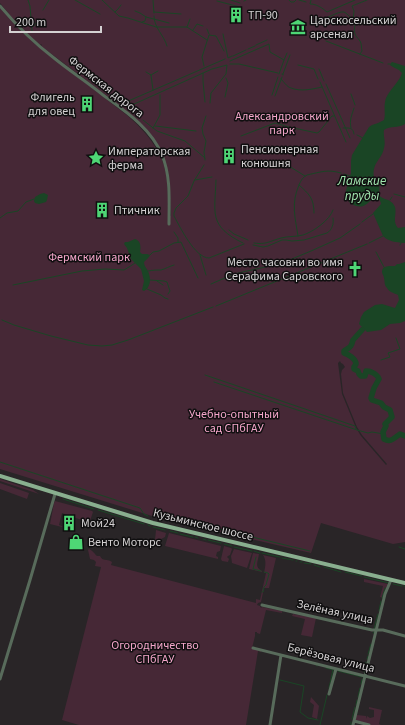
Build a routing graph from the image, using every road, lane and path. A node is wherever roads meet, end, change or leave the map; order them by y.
1 (0, 6) edge
2 (169, 224) dead end
3 (0, 476) edge
4 (55, 494) junction
5 (391, 580) junction
6 (405, 583) edge
7 (262, 605) dead end
8 (376, 631) junction
9 (405, 636) edge
10 (253, 648) dead end
11 (281, 655) junction
12 (336, 669) junction
13 (365, 675) junction
14 (0, 679) edge
15 (405, 686) edge
16 (329, 694) dead end
17 (353, 723) edge
18 (270, 725) edge
19 (369, 725) edge

1 - 2 street, Фермская дорога
3 - 4 main road, Кузьминское шоссе
4 - 5 main road, Кузьминское шоссе
4 - 14 street
5 - 6 main road, Кузьминское шоссе
5 - 8 street
7 - 8 street, Зелёная улица
8 - 9 street, Зелёная улица
8 - 13 street
10 - 11 street, Берёзовая улица
11 - 12 street, Берёзовая улица
11 - 18 street
12 - 13 street, Берёзовая улица
12 - 16 street
13 - 15 street, Берёзовая улица
13 - 17 street
17 - 19 street

